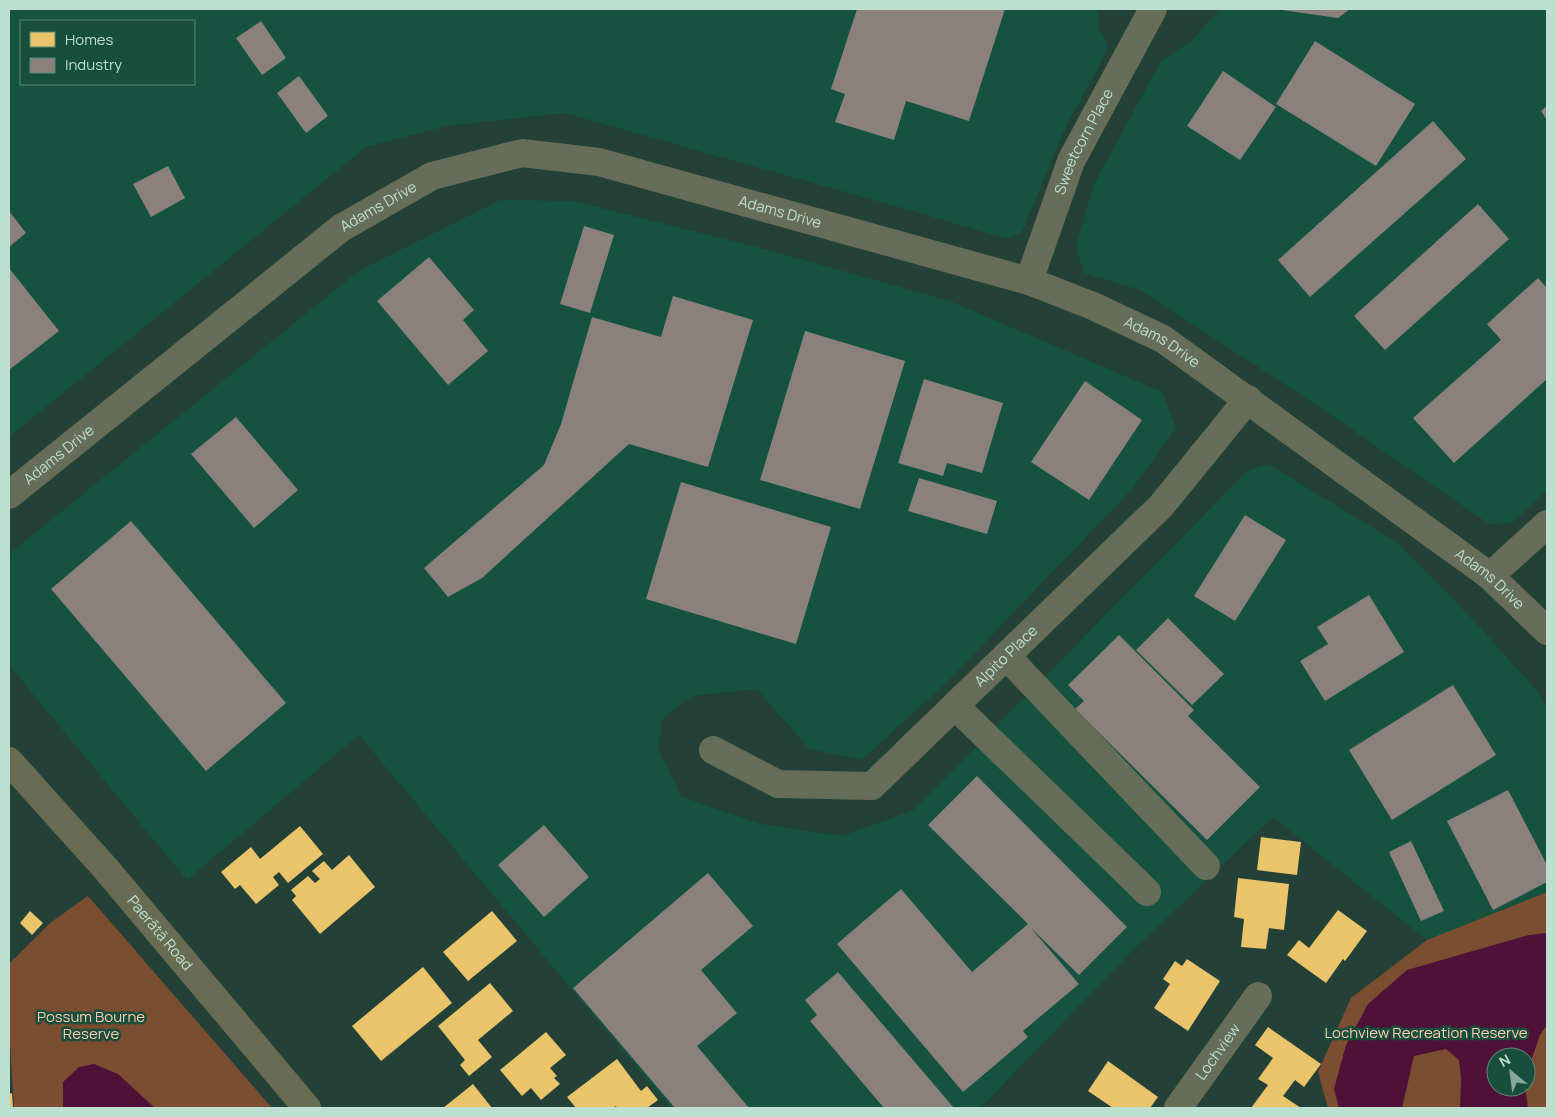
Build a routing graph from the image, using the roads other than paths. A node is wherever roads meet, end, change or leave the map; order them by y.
1 (1153, 9) edge
2 (1029, 281) junction
3 (1248, 399) junction
4 (9, 495) edge
5 (1547, 524) edge
6 (1490, 576) junction
7 (1547, 631) edge
8 (1006, 656) junction
9 (955, 706) junction
10 (713, 750) dead end
11 (14, 767) edge
12 (1206, 866) dead end
13 (1147, 892) dead end
14 (1258, 996) dead end
15 (307, 1108) edge
16 (1178, 1108) edge

1 - 2 street, Sweetcorn Place
2 - 3 street, Adams Drive
2 - 4 street, Adams Drive
3 - 6 street, Adams Drive
3 - 8 street, Alpito Place
5 - 6 street
6 - 7 street, Adams Drive
8 - 9 street, Alpito Place
8 - 12 street
9 - 10 street, Alpito Place
9 - 13 street
11 - 15 main road, Paerātā Road
14 - 16 street, Lochview

